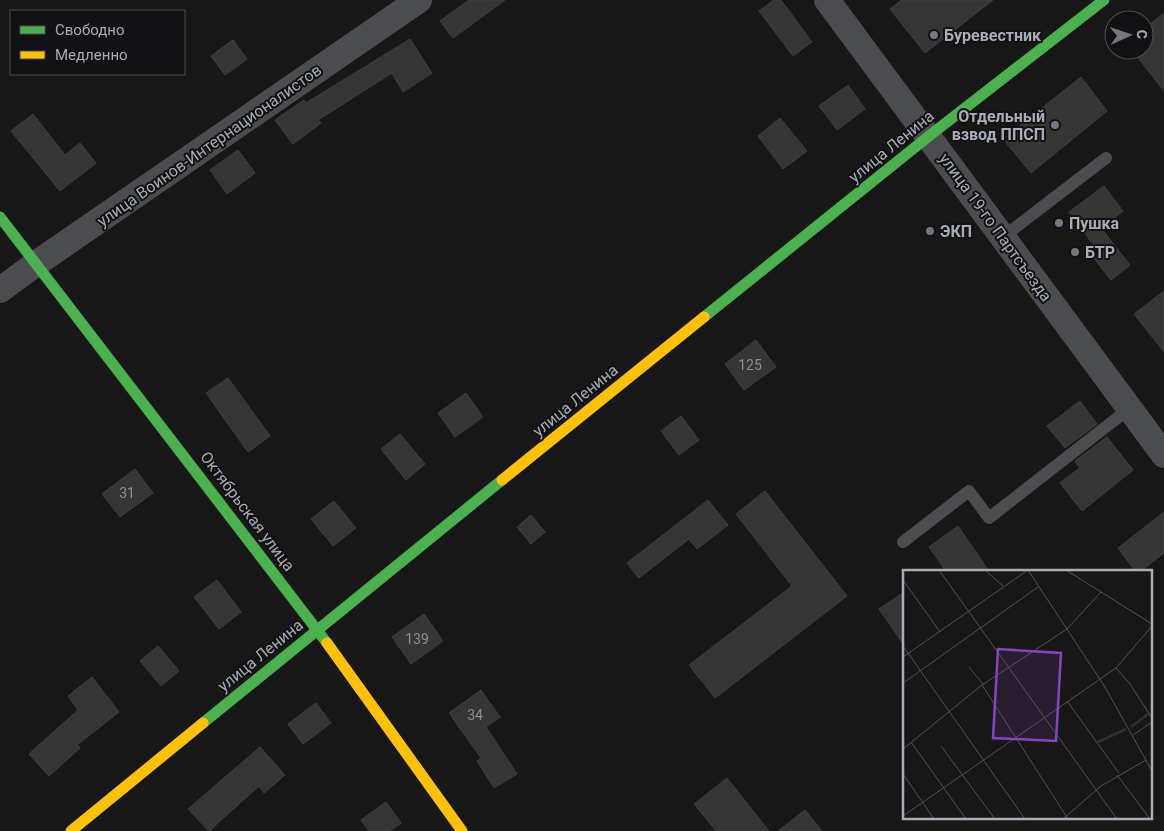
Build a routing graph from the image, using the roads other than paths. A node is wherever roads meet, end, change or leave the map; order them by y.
1 (419, 0) edge
2 (827, 0) edge
3 (1104, 0) edge
4 (929, 136) junction
5 (1106, 158) dead end
6 (0, 217) edge
7 (1003, 237) junction
8 (37, 263) junction
9 (0, 290) edge
10 (1130, 408) junction
11 (1164, 455) edge
12 (903, 542) dead end
13 (317, 629) junction
14 (71, 831) edge
15 (462, 831) edge

1 - 8 street, улица Воинов-Интернационалистов
2 - 4 street, улица 19-го Партсъезда
3 - 4 main road, улица Ленина
4 - 7 street, улица 19-го Партсъезда
4 - 13 main road, улица Ленина
5 - 7 lane
6 - 8 main road, Октябрьская улица
7 - 10 street, улица 19-го Партсъезда
8 - 9 street, улица Воинов-Интернационалистов
8 - 13 main road, Октябрьская улица
10 - 11 street, улица 19-го Партсъезда
10 - 12 lane
13 - 14 main road, улица Ленина
13 - 15 main road, Октябрьская улица

